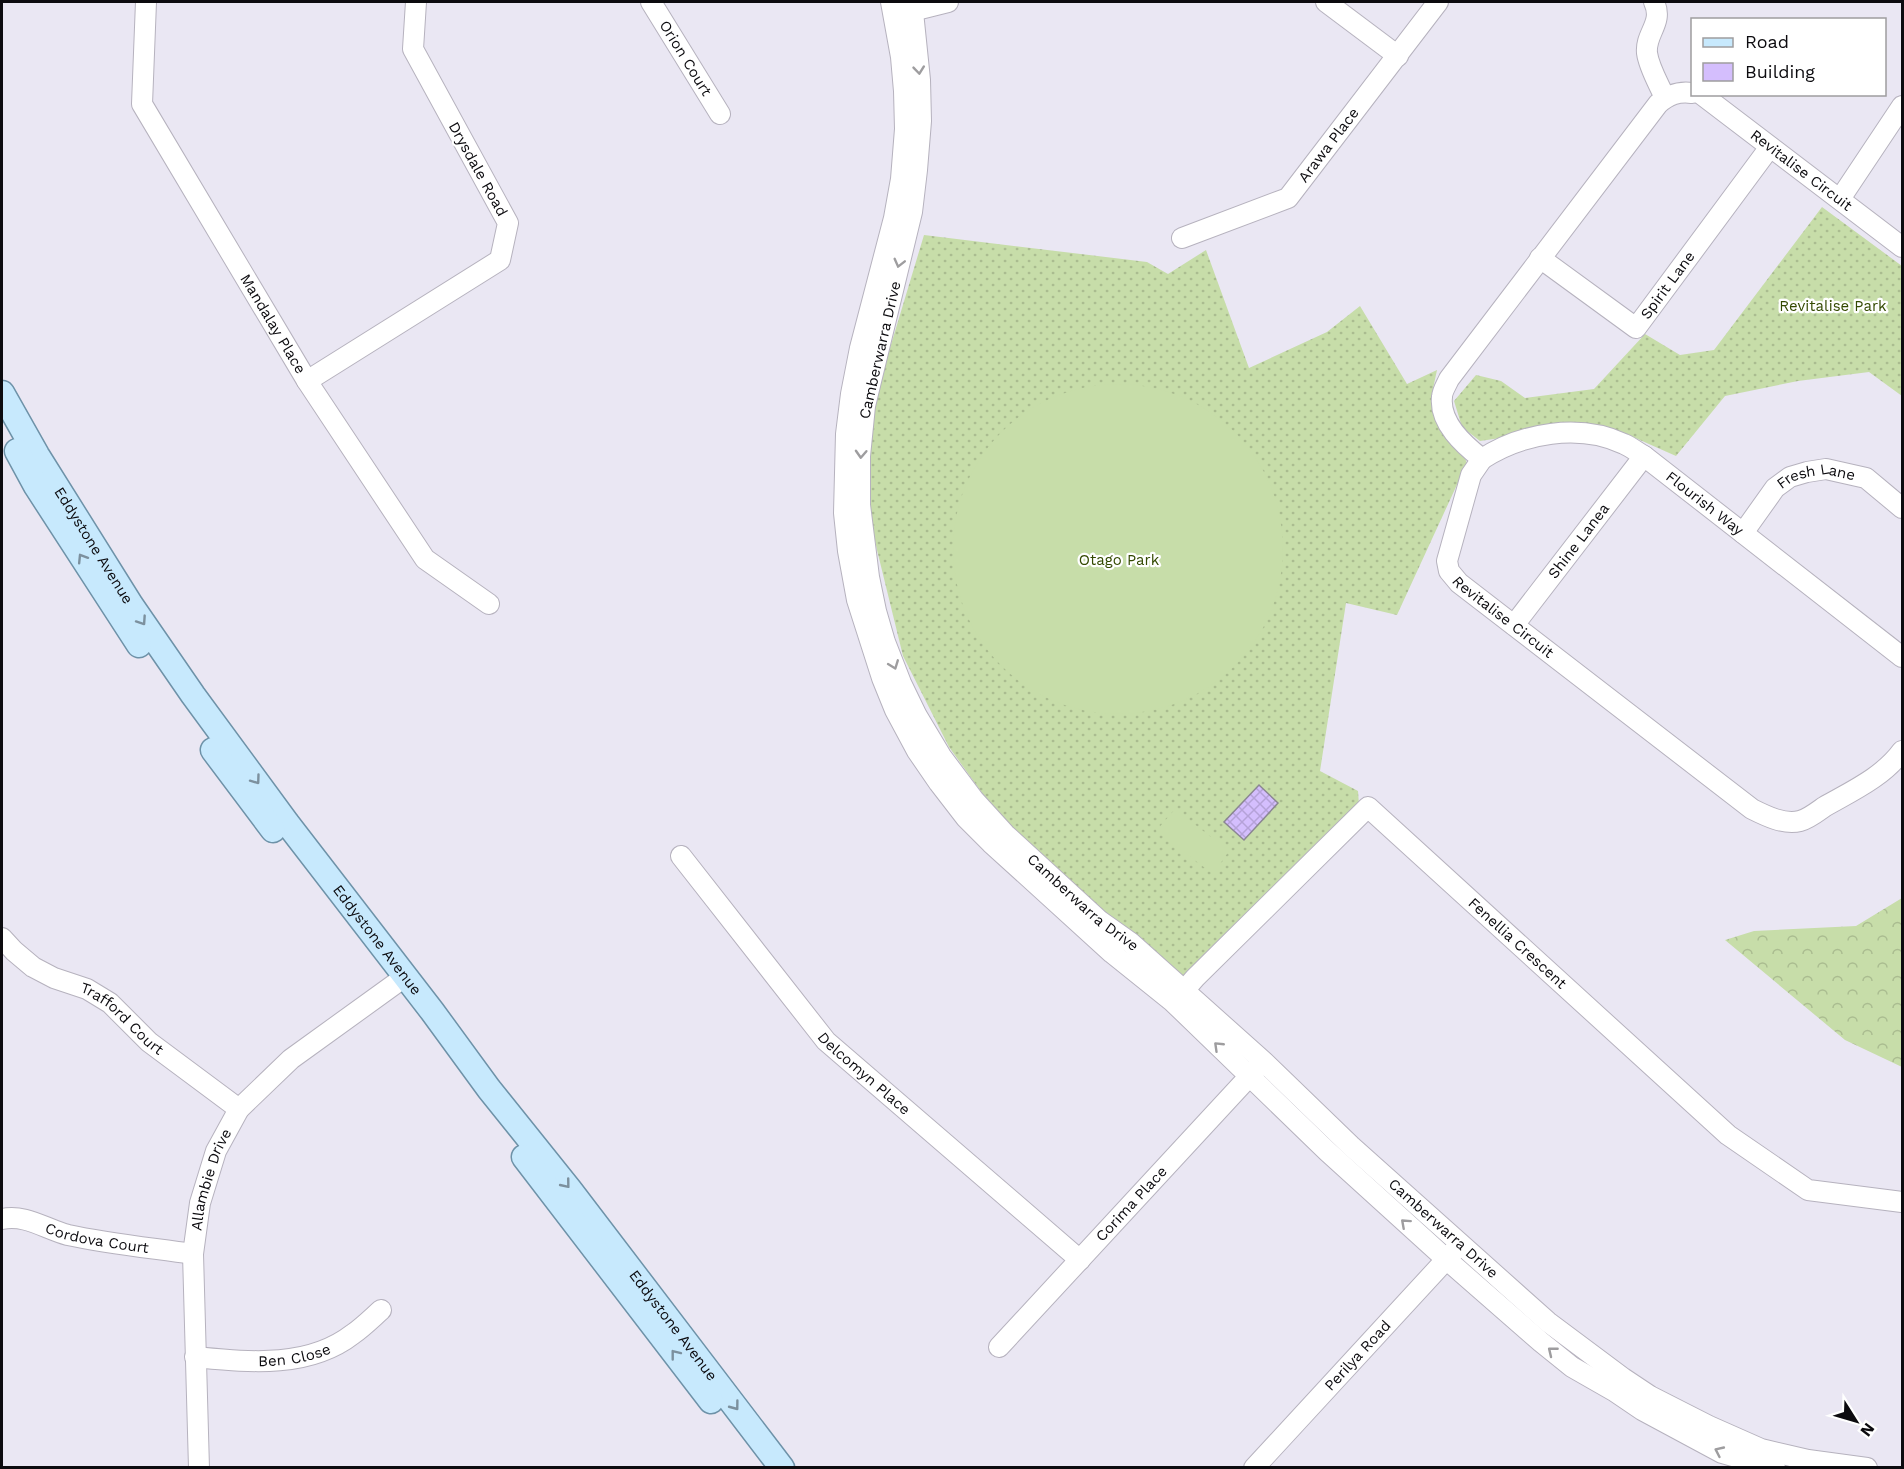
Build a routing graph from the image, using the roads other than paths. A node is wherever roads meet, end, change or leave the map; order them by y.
1 (146, 2) edge
2 (416, 2) edge
3 (651, 2) edge
4 (948, 2) edge
5 (1326, 2) edge
6 (1438, 2) edge
7 (1654, 2) edge
8 (902, 7) edge
9 (1398, 56) junction
10 (1691, 93) edge
11 (1704, 96) edge
12 (1665, 98) junction
13 (1902, 106) edge
14 (720, 114) dead end
15 (1770, 147) junction
16 (1840, 199) junction
17 (1182, 238) dead end
18 (1902, 247) edge
19 (1540, 258) junction
20 (307, 381) junction
21 (2, 393) edge
22 (2, 425) edge
23 (1644, 456) junction
24 (1482, 459) junction
25 (1902, 508) edge
26 (1743, 533) junction
27 (489, 604) dead end
28 (1514, 625) junction
29 (1902, 657) edge
30 (1902, 751) edge
31 (681, 856) dead end
32 (2, 938) edge
33 (399, 981) junction
34 (1179, 997) junction
35 (1263, 1061) junction
36 (1249, 1076) junction
37 (239, 1108) junction
38 (1902, 1202) edge
39 (2, 1220) edge
40 (1460, 1244) junction
41 (193, 1254) junction
42 (1446, 1259) junction
43 (1080, 1260) junction
44 (381, 1310) dead end
45 (999, 1347) dead end
46 (195, 1357) junction
47 (199, 1467) edge
48 (761, 1467) edge
49 (782, 1467) edge
50 (1254, 1467) edge
51 (1775, 1467) edge
52 (1867, 1467) edge

1 - 20 street, Mandalay Place
2 - 20 street, Drysdale Road
3 - 14 street, Orion Court
4 - 8 street
5 - 9 street
6 - 9 street, Arawa Place
7 - 12 street
8 - 34 street, Camberwarra Drive
9 - 17 street, Arawa Place
10 - 12 street
11 - 15 street, Revitalise Circuit
12 - 19 street
13 - 16 street
15 - 16 street, Revitalise Circuit
15 - 19 street, Spirit Lane
16 - 18 street, Revitalise Circuit
19 - 24 street
20 - 27 street, Mandalay Place
21 -> 33 main road, Eddystone Avenue
33 -> 22 main road, Eddystone Avenue
23 - 24 street, Flourish Way
23 - 26 street, Flourish Way
23 - 28 street, Shine Lanea
24 - 28 street, Revitalise Circuit
25 - 26 street, Fresh Lane
26 - 29 street, Flourish Way
28 - 30 street, Revitalise Circuit
31 - 43 street, Delcomyn Place
32 - 37 street, Trafford Court
33 - 37 street, Allambie Drive
48 -> 33 main road, Eddystone Avenue
33 -> 49 main road, Eddystone Avenue
34 - 35 street, Camberwarra Drive
36 -> 34 street, Camberwarra Drive
34 - 38 street, Fenellia Crescent
35 - 36 street, Corima Place
35 - 40 street, Camberwarra Drive
42 -> 36 street, Camberwarra Drive
36 - 43 street, Corima Place
37 - 41 street, Allambie Drive
39 - 41 street, Cordova Court
40 - 42 street, Perilya Road
40 - 52 street, Camberwarra Drive
41 - 46 street, Allambie Drive
42 - 50 street, Perilya Road
51 -> 42 street, Camberwarra Drive
43 - 45 street, Corima Place
44 - 46 street, Ben Close
46 - 47 street, Allambie Drive

